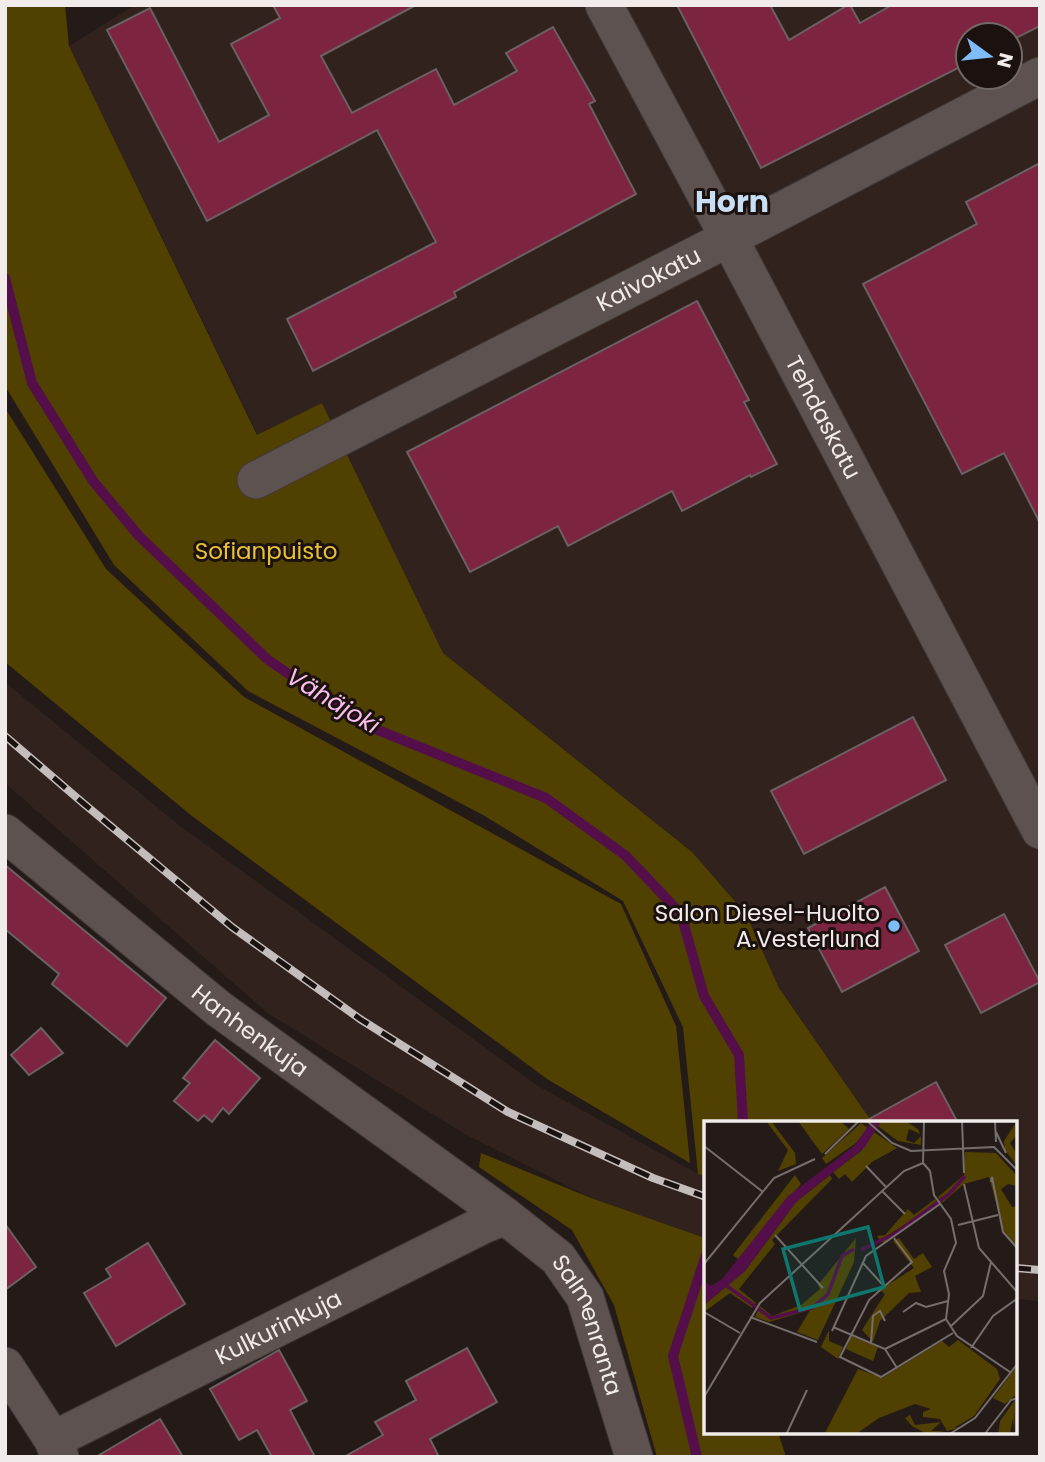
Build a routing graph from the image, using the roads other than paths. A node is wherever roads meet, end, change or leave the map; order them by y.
1 (604, 5) edge
2 (1040, 76) edge
3 (729, 238) junction
4 (256, 480) dead end
5 (1040, 830) edge
6 (5, 833) edge
7 (505, 1216) junction
8 (5, 1366) edge
9 (57, 1448) edge
10 (634, 1457) edge

1 - 3 street, Tehdaskatu
2 - 3 street, Kaivokatu
3 - 4 street, Kaivokatu
3 - 5 street, Tehdaskatu
6 - 7 street, Hanhenkuja
7 - 9 street, Kulkurinkuja
7 - 10 street, Salmenranta
8 - 9 street

